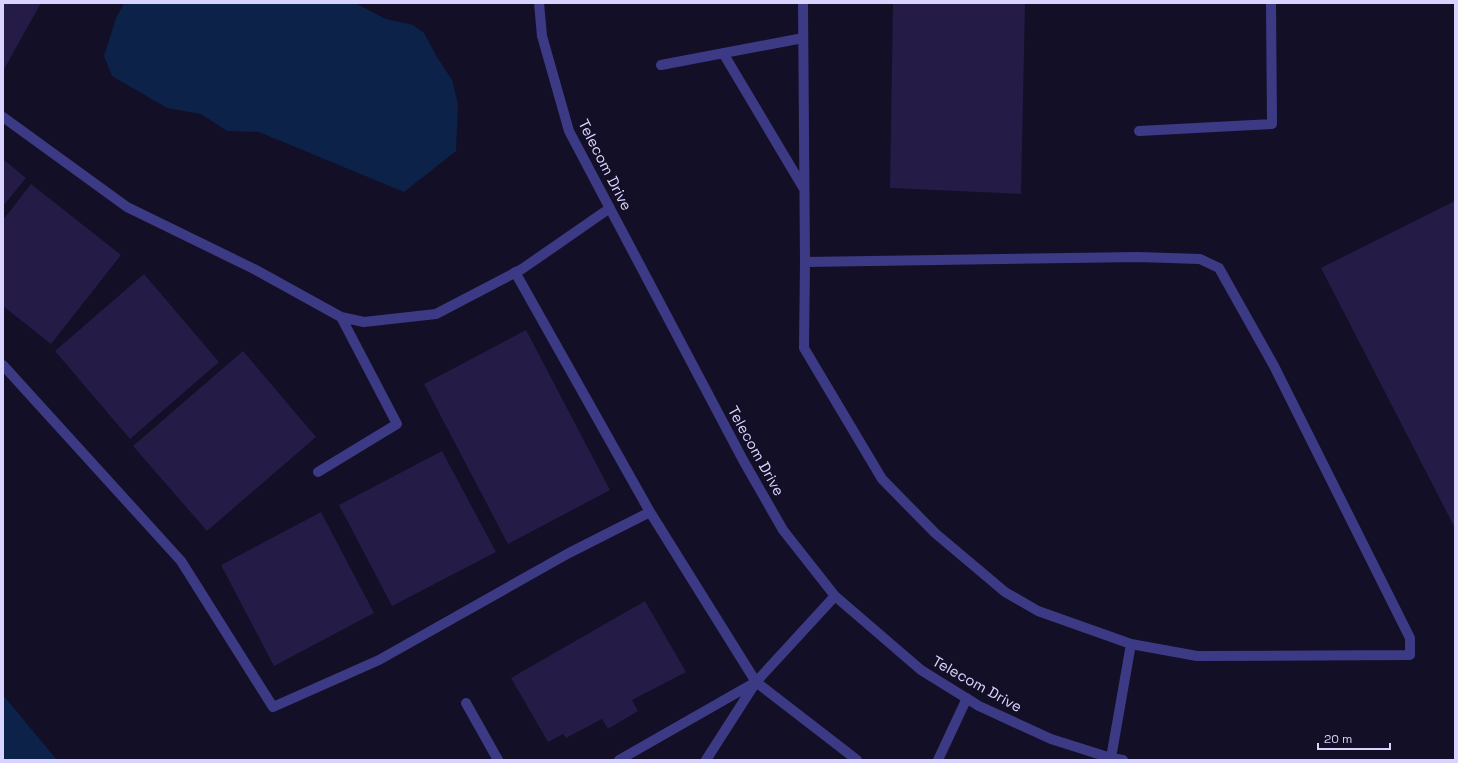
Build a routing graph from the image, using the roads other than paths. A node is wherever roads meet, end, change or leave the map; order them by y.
1 (541, 3) edge
2 (803, 3) edge
3 (1271, 3) edge
4 (803, 38) junction
5 (723, 53) junction
6 (661, 65) dead end
7 (3, 117) edge
8 (1139, 131) dead end
9 (804, 190) junction
10 (610, 208) junction
11 (805, 262) junction
12 (515, 272) junction
13 (341, 317) junction
14 (3, 365) edge
15 (318, 472) dead end
16 (650, 512) junction
17 (835, 596) junction
18 (1132, 644) junction
19 (756, 682) junction
20 (967, 698) junction
21 (466, 703) dead end
22 (1111, 758) junction
23 (498, 760) edge
24 (619, 760) edge
25 (706, 760) edge
26 (856, 760) edge
27 (938, 760) edge
28 (1123, 760) edge

1 - 10 street, Telecom Drive
2 - 4 street
3 - 8 street
4 - 5 street
4 - 9 street
5 - 6 street
5 - 9 street
7 - 13 street
9 - 11 street
10 - 12 street
10 - 17 street, Telecom Drive
11 - 18 street
11 - 18 street
12 - 13 street
12 - 16 street
13 - 15 street
14 - 16 street
16 - 19 street
17 - 19 street
17 - 20 street, Telecom Drive
18 - 22 street
19 - 24 street
19 - 25 street
19 - 26 street
20 - 22 street, Telecom Drive
20 - 27 street
21 - 23 street
22 - 28 street, Telecom Drive

